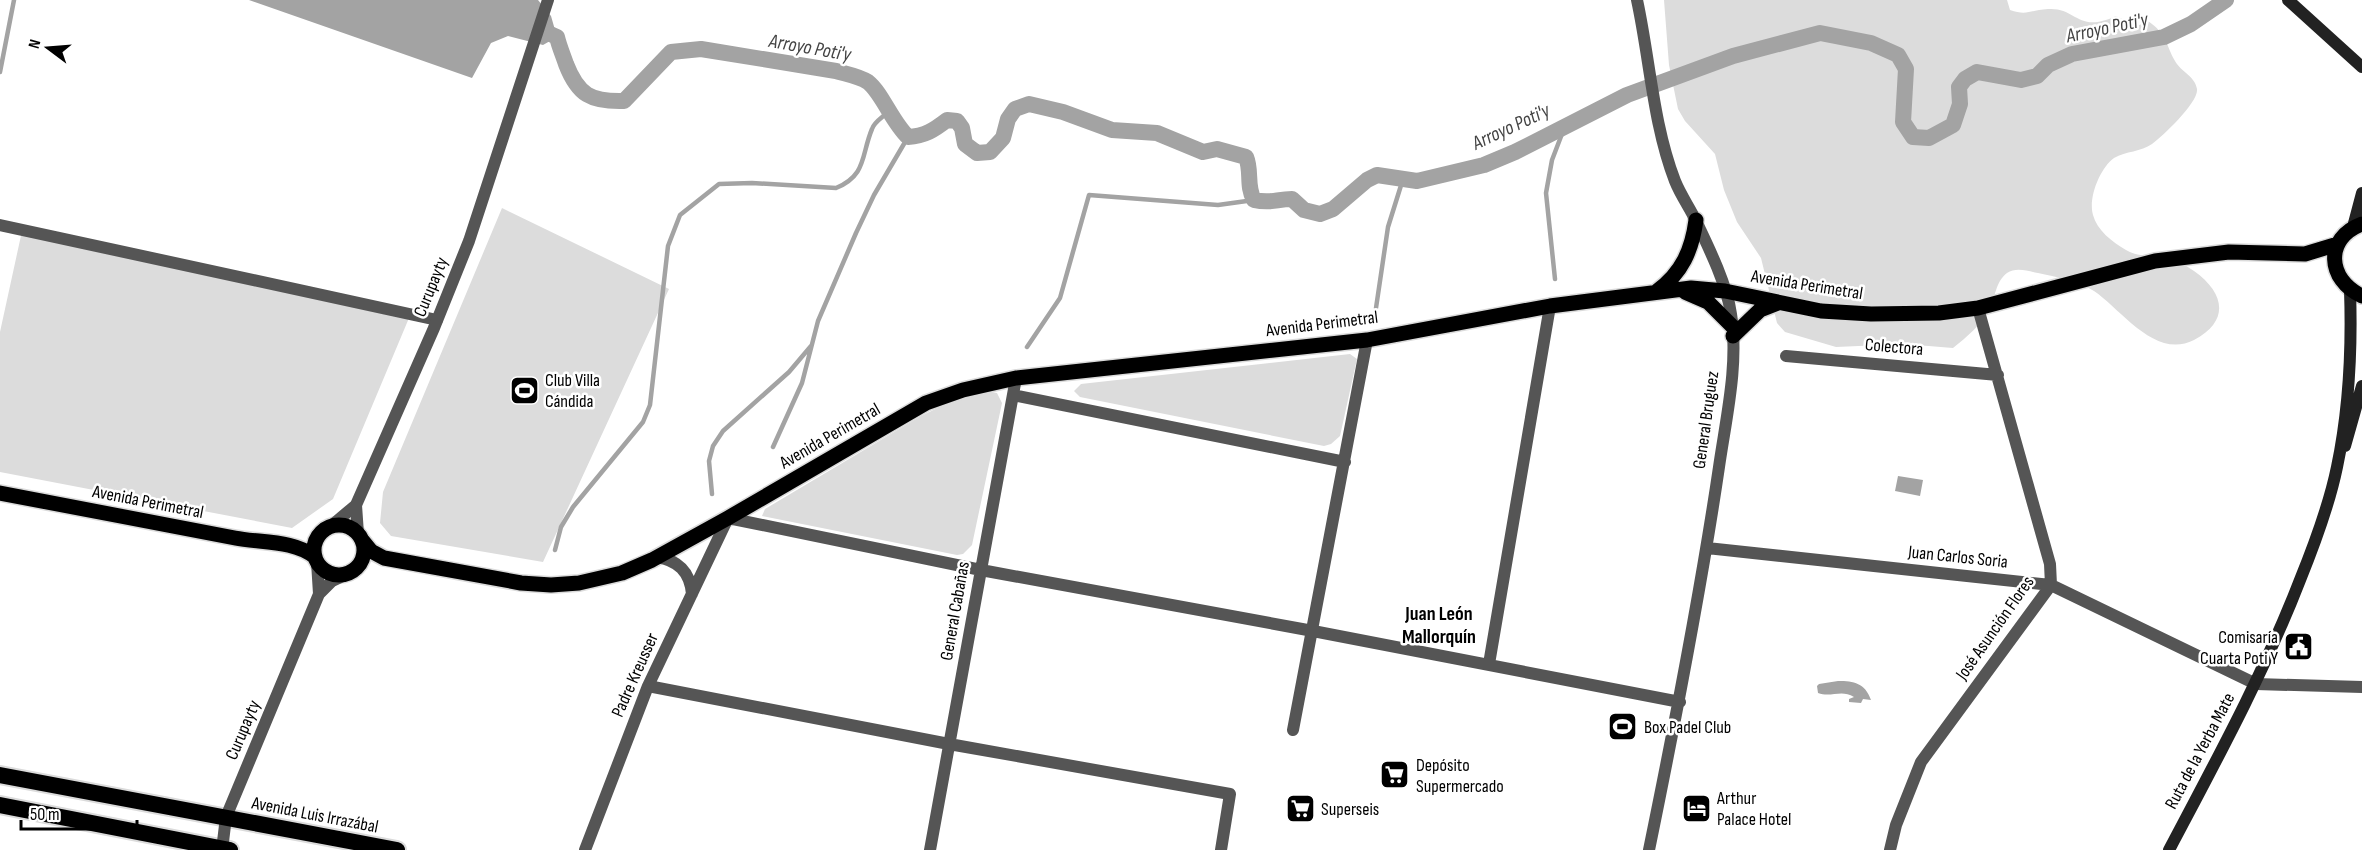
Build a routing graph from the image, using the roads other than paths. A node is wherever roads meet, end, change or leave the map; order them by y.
1 (548, 0) edge
2 (1638, 2) edge
3 (2292, 4) edge
4 (2351, 58) junction
5 (2362, 67) edge
6 (2362, 76) edge
7 (2362, 194) edge
8 (1696, 220) junction
9 (0, 225) edge
10 (2358, 225) edge
11 (2338, 244) junction
12 (2305, 254) junction
13 (2336, 269) junction
14 (1673, 290) junction
15 (1657, 291) junction
16 (1725, 291) junction
17 (2356, 293) edge
18 (1778, 303) junction
19 (1550, 306) junction
20 (1978, 308) junction
21 (437, 320) junction
22 (1733, 331) junction
23 (1367, 340) junction
24 (1786, 356) dead end
25 (1998, 375) junction
26 (1016, 378) junction
27 (2362, 386) edge
28 (1013, 395) junction
29 (1345, 462) junction
30 (2337, 466) junction
31 (0, 493) edge
32 (356, 505) junction
33 (729, 518) junction
34 (325, 531) junction
35 (360, 537) junction
36 (290, 546) junction
37 (1707, 548) junction
38 (656, 557) junction
39 (384, 558) junction
40 (316, 560) junction
41 (981, 570) junction
42 (351, 572) junction
43 (2050, 585) junction
44 (320, 594) junction
45 (692, 594) junction
46 (1313, 631) junction
47 (1489, 664) junction
48 (2256, 684) junction
49 (648, 686) junction
50 (2362, 687) edge
51 (1680, 702) junction
52 (1293, 730) dead end
53 (949, 744) junction
54 (0, 775) edge
55 (0, 805) edge
56 (226, 817) junction
57 (225, 850) edge
58 (397, 850) edge
59 (585, 850) edge
60 (930, 850) edge
61 (1221, 850) edge
62 (1649, 850) edge
63 (1890, 850) edge
64 (2169, 850) edge

1 - 21 street, Curupayty
2 - 8 street, General Bruguez
3 - 4 main road
4 - 5 main road
4 - 6 main road
7 - 10 main road
8 - 15 main road
8 - 16 street, General Bruguez
9 - 21 street
10 - 11 main road
11 - 12 main road, Avenida Perimetral
11 - 13 main road
12 - 13 main road, Avenida Perimetral
12 - 20 main road, Avenida Perimetral
13 - 17 main road
14 - 15 main road, Avenida Perimetral
14 - 16 main road, Avenida Perimetral
14 - 22 main road
15 - 19 main road, Avenida Perimetral
16 - 18 main road, Avenida Perimetral
16 - 22 street, General Bruguez
17 - 30 main road, Ruta de la Yerba Mate
18 - 20 main road, Avenida Perimetral
18 - 22 main road
19 - 23 main road, Avenida Perimetral
19 - 47 street
20 - 25 street, José Asunción Flores
21 - 32 street, Curupayty
22 - 37 street, General Bruguez
23 - 26 main road, Avenida Perimetral
23 - 29 street
24 - 25 street, Colectora
25 - 43 street, José Asunción Flores
26 - 28 street, General Cabañas
26 - 33 main road, Avenida Perimetral
27 - 30 main road, Ruta de la Yerba Mate
28 - 29 street
28 - 41 street, General Cabañas
29 - 46 street
30 - 48 main road, Ruta de la Yerba Mate
31 - 36 main road, Avenida Perimetral
32 - 34 street, Curupayty
32 - 35 street, Curupayty
33 - 38 main road, Avenida Perimetral
33 - 41 street
33 - 45 street, Padre Kreusser
34 - 35 main road, Avenida Perimetral
34 - 36 main road, Avenida Perimetral
34 - 40 main road
35 - 39 main road, Avenida Perimetral
35 - 42 main road
36 - 40 main road, Avenida Perimetral
37 - 43 street, Juan Carlos Soria
37 - 51 street, General Bruguez
38 - 39 main road, Avenida Perimetral
38 - 45 street
39 - 42 main road
40 - 42 main road, Avenida Perimetral
40 - 44 street, Curupayty
41 - 46 street
41 - 53 street, General Cabañas
42 - 44 street, Curupayty
43 - 48 street, Juan Carlos Soria
43 - 63 street, José Asunción Flores
44 - 56 street, Curupayty
45 - 49 street, Padre Kreusser
46 - 47 street
46 - 52 street
47 - 51 street
48 - 50 street
48 - 64 main road, Ruta de la Yerba Mate
49 - 53 street
49 - 59 street, Padre Kreusser
51 - 62 street, General Bruguez
53 - 60 street, General Cabañas
53 - 61 street
54 - 56 highway, Avenida Luis Irrazábal
55 - 57 highway
56 - 57 street, Curupayty
56 - 58 highway, Avenida Luis Irrazábal

